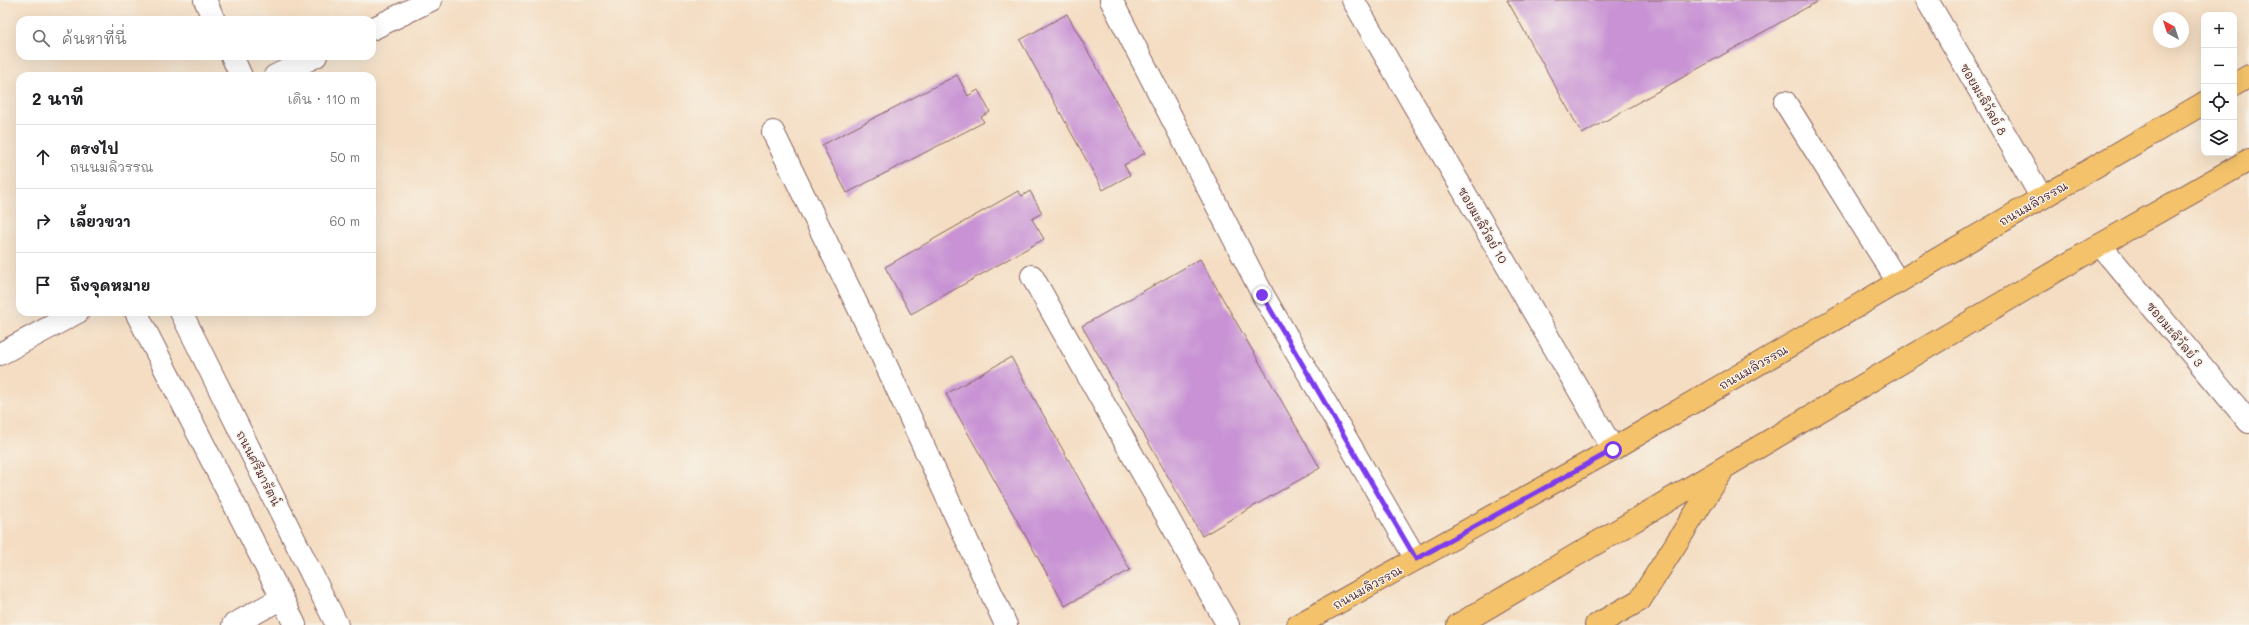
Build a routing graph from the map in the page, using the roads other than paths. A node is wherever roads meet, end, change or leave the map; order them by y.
1 (205, 0) edge
2 (431, 0) edge
3 (1110, 0) edge
4 (1353, 0) edge
5 (1927, 0) edge
6 (212, 16) edge
7 (376, 27) edge
8 (234, 60) edge
9 (308, 60) edge
10 (239, 72) edge
11 (283, 72) edge
12 (2249, 76) edge
13 (2236, 84) edge
14 (1785, 102) dead end
15 (2201, 105) edge
16 (773, 132) dead end
17 (2249, 160) edge
18 (2042, 198) junction
19 (2100, 245) junction
20 (1032, 276) dead end
21 (1898, 282) junction
22 (71, 316) edge
23 (138, 316) edge
24 (183, 316) edge
25 (0, 354) edge
26 (2249, 422) edge
27 (1613, 450) junction
28 (1723, 469) junction
29 (1416, 559) junction
30 (282, 598) junction
31 (233, 625) edge
32 (295, 625) edge
33 (337, 625) edge
34 (1006, 625) edge
35 (1228, 625) edge
36 (1298, 625) edge
37 (1458, 625) edge
38 (1596, 625) edge

1 - 6 street
2 - 7 street
3 - 29 street
4 - 27 street, ซอยมะลิวัลย์ 10
5 - 18 street, ซอยมะลิวัลย์ 8
8 - 10 street
9 - 11 street
12 - 13 main road
14 - 21 street
15 - 18 main road, ถนนมลิวรรณ
16 - 34 street
17 - 19 main road
18 - 21 main road, ถนนมลิวรรณ
19 - 26 street, ซอยมะลิวัลย์ 3
19 - 28 main road
20 - 35 street
21 - 27 main road, ถนนมลิวรรณ
22 - 25 street
23 - 30 street
24 - 33 street, ถนนศรีมารัตน์
27 - 29 main road, ถนนมลิวรรณ
28 - 37 main road
28 - 38 main road
29 - 36 main road, ถนนมลิวรรณ
30 - 31 street
30 - 32 street

